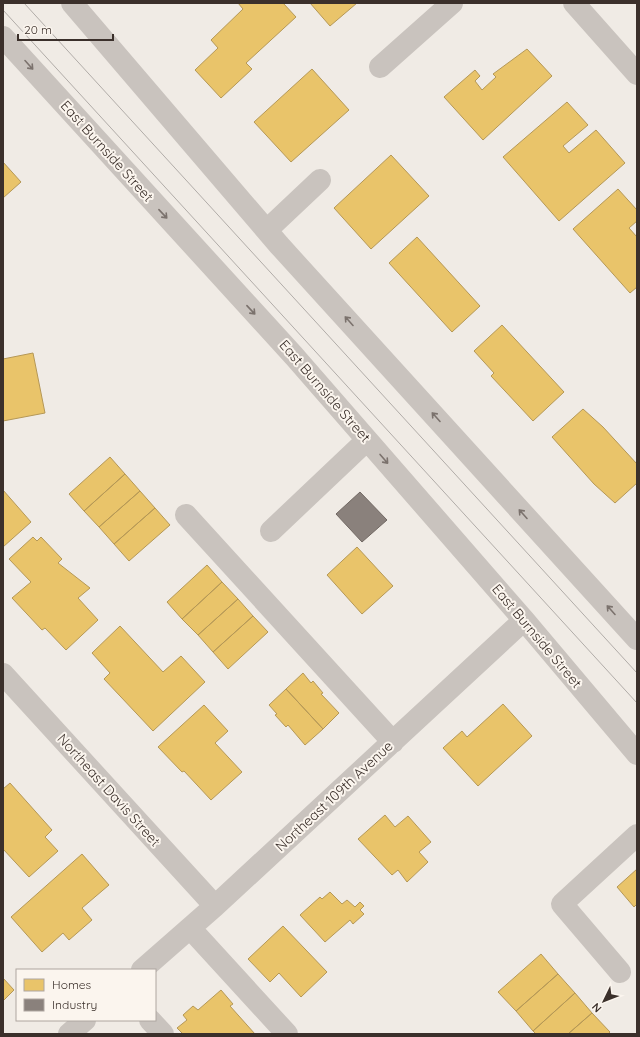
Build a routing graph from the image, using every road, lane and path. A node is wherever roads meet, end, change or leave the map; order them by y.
1 (72, 3) edge
2 (452, 3) edge
3 (574, 3) edge
4 (3, 37) edge
5 (380, 67) dead end
6 (637, 74) edge
7 (320, 180) dead end
8 (267, 230) junction
9 (368, 440) junction
10 (186, 516) dead end
11 (271, 531) dead end
12 (524, 620) junction
13 (637, 639) edge
14 (3, 674) edge
15 (393, 742) junction
16 (637, 754) edge
17 (637, 835) edge
18 (215, 906) junction
19 (190, 928) junction
20 (143, 969) edge
21 (620, 972) dead end
22 (84, 1021) edge
23 (151, 1021) edge
24 (69, 1034) edge
25 (163, 1034) edge
26 (287, 1034) edge

1 - 8 street
2 - 5 street
3 - 6 street
4 -> 9 street, East Burnside Street
7 - 8 street
13 -> 8 street
9 - 11 street
9 -> 12 street, East Burnside Street
10 - 15 street
12 - 15 street, Northeast 109th Avenue
12 - 16 street, East Burnside Street
14 - 18 street, Northeast Davis Street
15 - 18 street, Northeast 109th Avenue
17 - 21 street
18 - 19 street, Northeast 109th Avenue
19 - 20 street, Northeast 109th Avenue
19 - 26 street
22 - 24 street
23 - 25 street

